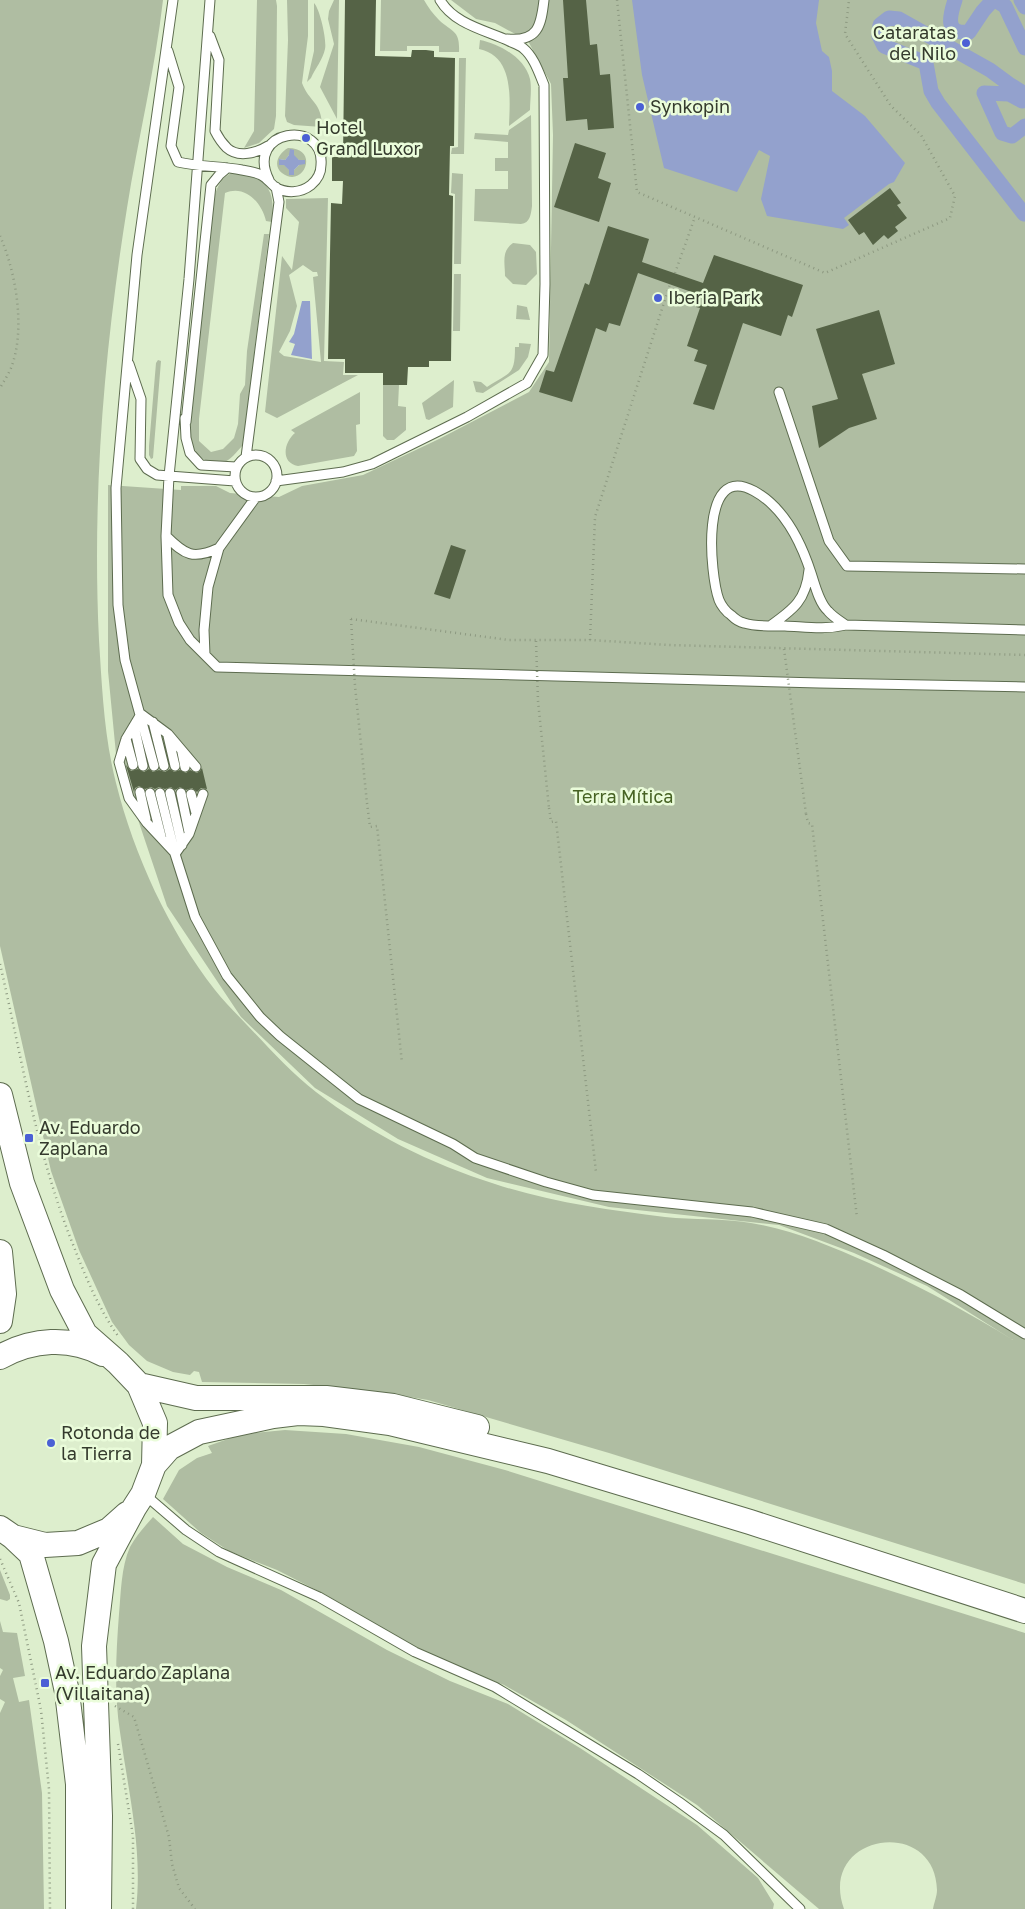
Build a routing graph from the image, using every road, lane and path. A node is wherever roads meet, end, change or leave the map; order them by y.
1 (173, 0) edge
2 (210, 0) edge
3 (440, 0) edge
4 (544, 0) edge
5 (617, 0) edge
6 (849, 0) edge
7 (208, 33) junction
8 (502, 38) junction
9 (166, 47) junction
10 (271, 144) junction
11 (197, 166) junction
12 (227, 168) junction
13 (269, 180) junction
14 (276, 187) junction
15 (695, 217) junction
16 (0, 236) edge
17 (204, 254) junction
18 (675, 273) dead end
19 (189, 279) junction
20 (670, 284) dead end
21 (128, 361) junction
22 (0, 388) edge
23 (779, 392) dead end
24 (178, 393) junction
25 (186, 422) junction
26 (246, 457) junction
27 (236, 467) junction
28 (168, 476) junction
29 (235, 480) junction
30 (276, 481) junction
31 (256, 497) junction
32 (166, 536) junction
33 (219, 548) junction
34 (809, 566) junction
35 (1025, 569) edge
36 (846, 625) junction
37 (770, 626) junction
38 (1025, 630) edge
39 (590, 640) junction
40 (536, 641) junction
41 (784, 649) junction
42 (205, 655) junction
43 (1025, 656) edge
44 (1025, 687) edge
45 (141, 714) junction
46 (153, 722) junction
47 (134, 726) junction
48 (168, 734) junction
49 (126, 739) junction
50 (182, 749) junction
51 (133, 765) dead end
52 (143, 766) dead end
53 (154, 766) dead end
54 (164, 766) dead end
55 (175, 766) dead end
56 (185, 767) dead end
57 (196, 767) dead end
58 (140, 792) dead end
59 (150, 793) dead end
60 (160, 793) dead end
61 (170, 793) dead end
62 (180, 793) dead end
63 (191, 794) dead end
64 (203, 794) dead end
65 (196, 815) junction
66 (148, 823) junction
67 (189, 834) junction
68 (162, 840) junction
69 (182, 845) junction
70 (175, 854) junction
71 (0, 964) edge
72 (402, 1063) dead end
73 (0, 1095) edge
74 (596, 1172) dead end
75 (857, 1218) dead end
76 (0, 1252) edge
77 (0, 1322) edge
78 (1025, 1334) edge
79 (119, 1351) junction
80 (0, 1357) edge
81 (139, 1385) junction
82 (154, 1465) junction
83 (138, 1501) junction
84 (6, 1533) edge
85 (0, 1559) edge
86 (1025, 1593) edge
87 (1025, 1611) edge
88 (111, 1705) dead end
89 (117, 1740) dead end
90 (50, 1909) edge
91 (78, 1909) edge
92 (99, 1909) edge
93 (133, 1909) edge
94 (195, 1909) edge
95 (800, 1909) edge

1 - 9 lane
2 - 7 lane
3 - 8 lane
4 - 8 lane
5 - 15 path
6 - 15 path
7 - 10 lane
7 - 11 lane
8 - 30 lane
9 - 11 lane
9 - 21 lane
10 - 13 lane
10 - 14 lane
11 - 12 lane
11 - 19 lane
12 - 13 lane
12 - 17 lane
13 - 14 lane
14 - 26 lane
15 - 18 path
16 - 22 path
17 - 19 lane
17 - 25 lane
19 - 24 lane
20 - 39 path
21 - 28 lane
21 - 45 lane
23 - 35 lane
24 - 25 lane
24 - 28 lane
25 - 27 lane
26 - 27 lane
26 - 30 lane
27 - 29 lane
28 - 29 lane
28 - 32 lane
29 - 31 lane
30 - 31 lane
31 - 33 lane
32 - 33 lane
32 - 42 lane
33 - 42 lane
34 - 36 lane
34 - 37 lane
34 - 37 lane
36 - 37 lane
36 - 38 lane
39 - 40 path
39 - 41 path
40 - 72 path, bridge
40 - 74 path, bridge
41 - 43 path
41 - 75 path, bridge
42 - 44 lane
45 - 46 lane
45 - 47 lane
45 - 53 lane
46 - 48 lane
46 - 54 lane
47 - 49 lane
47 - 52 lane
48 - 50 lane
48 - 55 lane
49 - 51 lane
49 - 66 lane
50 - 56 lane
50 - 57 lane
58 - 66 lane
59 - 68 lane
60 - 70 lane
61 - 69 lane
62 - 67 lane
63 - 65 lane
64 - 65 lane
65 - 67 lane
66 - 68 lane
67 - 69 lane
68 - 70 lane
69 - 70 lane
70 - 78 lane
71 - 79 path
73 - 79 main road
76 - 77 main road
79 - 80 main road
79 - 81 main road
81 - 82 main road
81 - 86 main road
82 - 83 main road
82 - 87 main road
83 - 84 main road
83 - 92 main road
83 - 95 lane
84 - 91 main road
85 - 90 path
88 - 94 path
89 - 93 path

